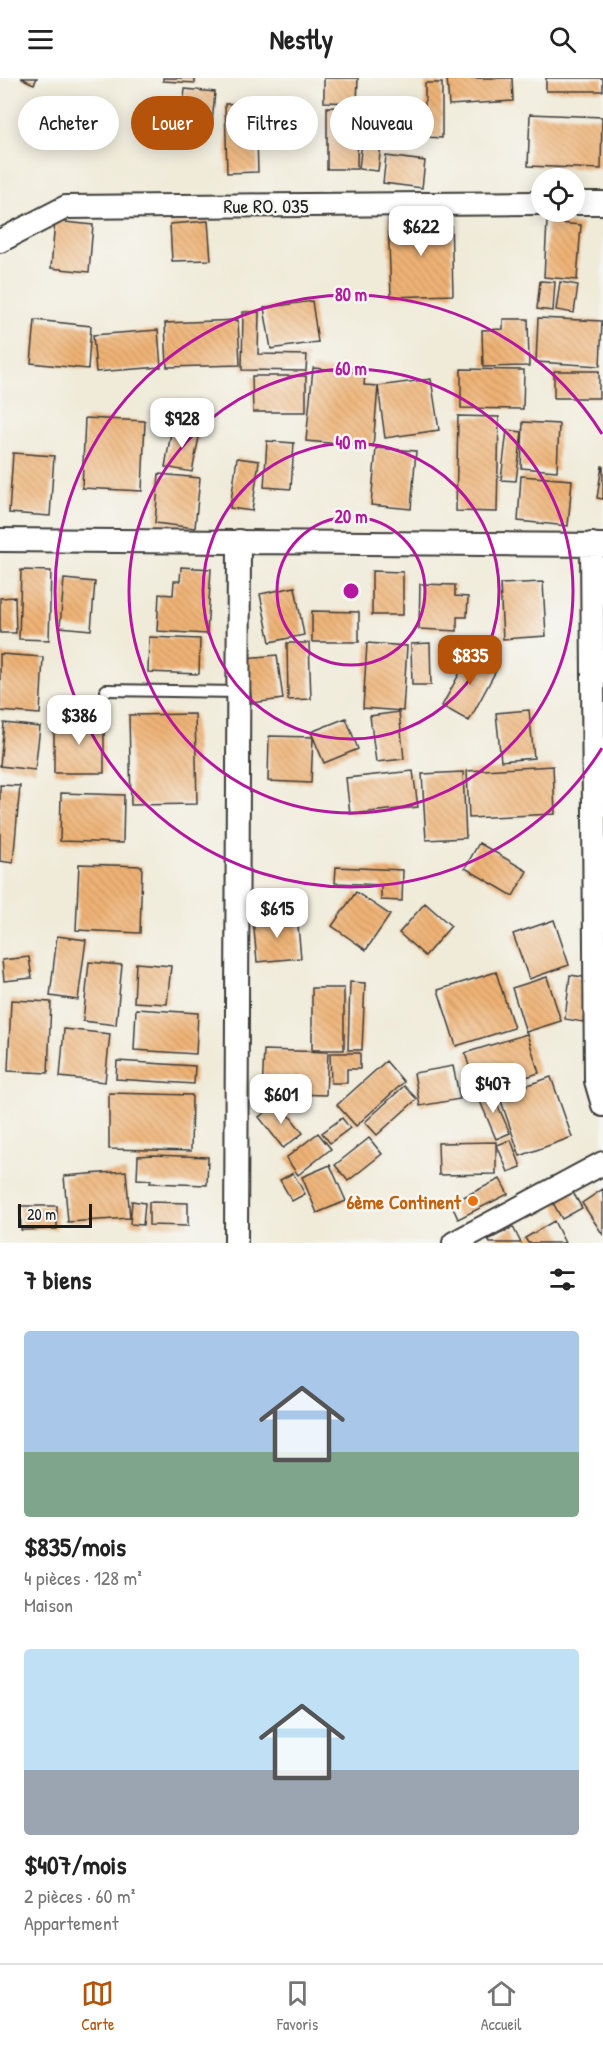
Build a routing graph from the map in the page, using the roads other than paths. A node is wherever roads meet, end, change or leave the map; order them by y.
1 (531, 203) edge
2 (585, 203) edge
3 (603, 203) edge
4 (1, 242) edge
5 (0, 540) edge
6 (239, 542) junction
7 (597, 544) edge
8 (106, 690) dead end
9 (238, 692) junction
10 (603, 1105) edge
11 (603, 1163) edge
12 (236, 1243) edge
13 (454, 1243) edge

1 - 4 street, Rue RO. 035
2 - 3 street
5 - 6 street
6 - 7 street
6 - 9 street
7 - 10 street
8 - 9 lane
9 - 12 street
11 - 13 street

